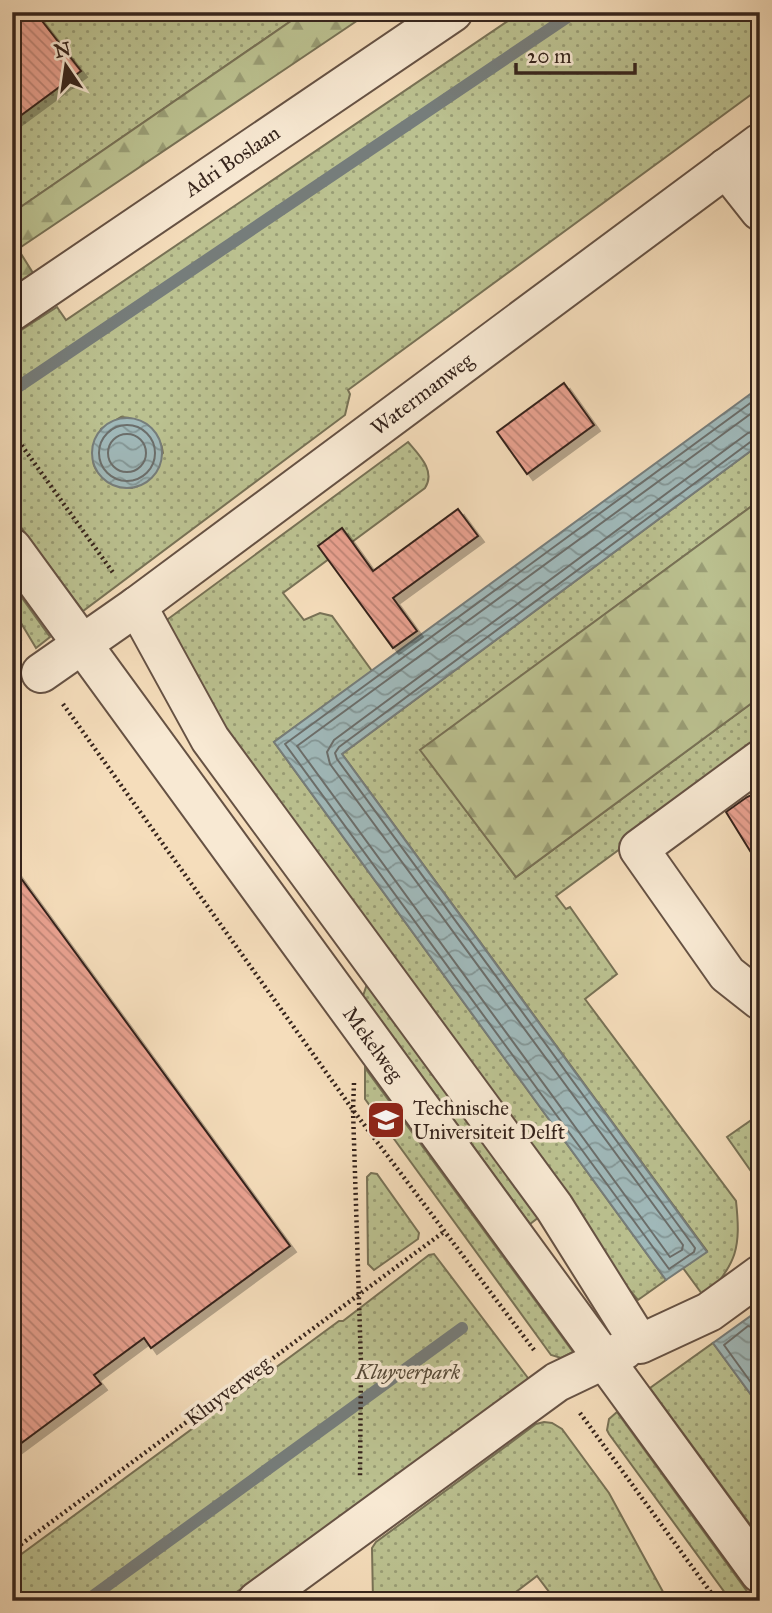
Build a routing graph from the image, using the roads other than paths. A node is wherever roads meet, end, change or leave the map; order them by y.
1 (453, 12) edge
2 (760, 143) edge
3 (726, 168) junction
4 (760, 211) edge
5 (12, 311) edge
6 (12, 548) edge
7 (137, 607) junction
8 (84, 644) junction
9 (41, 673) road end
10 (760, 760) edge
11 (760, 1000) edge
12 (760, 1275) edge
13 (640, 1344) junction
14 (604, 1360) junction
15 (760, 1573) edge
16 (257, 1601) edge

1 - 5 street, Adri Boslaan
2 - 3 street, Watermanweg
3 - 4 street
3 - 7 street, Watermanweg
6 - 8 street, Mekelweg
7 - 8 street, Watermanweg
7 - 13 street
8 - 9 street, Watermanweg
8 - 14 street, Mekelweg
10 - 11 street
12 - 13 street
13 - 14 street
14 - 15 street, Mekelweg
14 - 16 street

